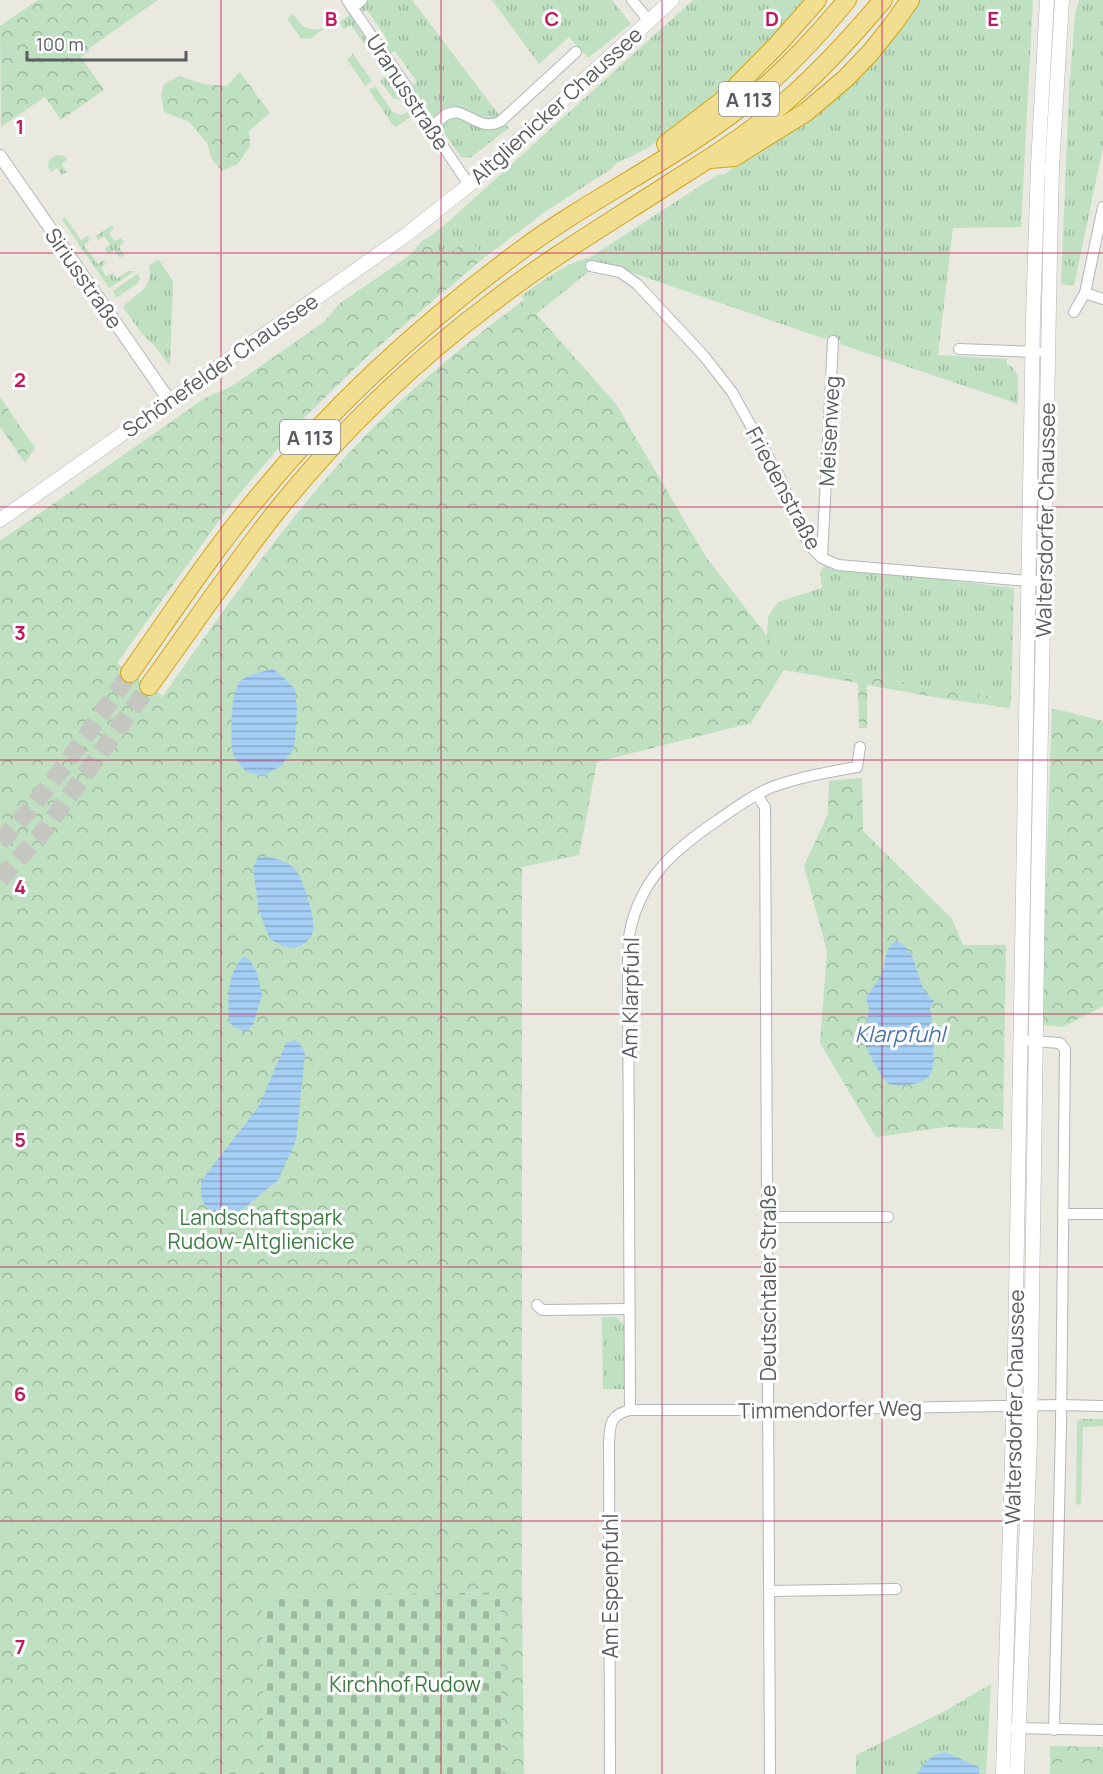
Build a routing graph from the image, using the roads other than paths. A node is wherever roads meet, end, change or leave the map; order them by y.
1 (362, 0) edge
2 (632, 0) edge
3 (672, 0) edge
4 (817, 0) edge
5 (847, 0) edge
6 (883, 0) edge
7 (910, 0) edge
8 (1047, 0) edge
9 (1062, 0) edge
10 (350, 4) edge
11 (649, 21) junction
12 (576, 52) dead end
13 (431, 127) junction
14 (0, 156) edge
15 (709, 159) junction
16 (633, 177) junction
17 (469, 185) junction
18 (1103, 207) edge
19 (439, 208) joint
20 (591, 266) dead end
21 (1085, 293) junction
22 (1103, 299) edge
23 (1074, 312) dead end
24 (833, 341) dead end
25 (959, 349) dead end
26 (1032, 352) junction
27 (1048, 353) junction
28 (169, 400) junction
29 (0, 520) edge
30 (822, 558) junction
31 (1029, 580) junction
32 (1043, 580) junction
33 (130, 673) tunnel mouth
34 (149, 687) tunnel mouth
35 (860, 747) dead end
36 (757, 795) junction
37 (1020, 1040) junction
38 (1035, 1041) junction
39 (1063, 1214) junction
40 (1103, 1214) edge
41 (768, 1217) junction
42 (888, 1217) dead end
43 (537, 1305) dead end
44 (629, 1310) junction
45 (1061, 1405) junction
46 (1013, 1406) junction
47 (1031, 1406) junction
48 (1103, 1406) edge
49 (630, 1410) junction
50 (769, 1410) junction
51 (896, 1590) dead end
52 (770, 1592) junction
53 (1005, 1728) junction
54 (1020, 1728) junction
55 (1054, 1730) junction
56 (1103, 1730) edge
57 (610, 1774) edge
58 (770, 1774) edge
59 (1003, 1774) edge
60 (1017, 1774) edge

1 - 10 street
2 - 11 street
3 - 11 main road, Altglienicker Chaussee
4 - 16 highway
5 - 16 highway, A 113
6 - 15 highway, A 113
7 - 15 highway
8 - 26 main road, Waltersdorfer Chaussee
9 - 27 main road, Waltersdorfer Chaussee
10 - 13 street, Uranusstraße
11 - 17 main road, Altglienicker Chaussee
12 - 13 street
13 - 17 street, Uranusstraße
14 - 28 street, Siriusstraße
15 - 34 highway, A 113
16 - 33 highway, A 113
17 - 19 main road, Altglienicker Chaussee
18 - 21 street
19 - 28 main road, Schönefelder Chaussee
20 - 30 street, Friedenstraße
21 - 22 street
21 - 23 street
24 - 30 street, Meisenweg
25 - 26 street
26 - 27 street
26 - 31 main road, Waltersdorfer Chaussee
27 - 32 main road, Waltersdorfer Chaussee
28 - 29 main road, Schönefelder Chaussee
30 - 31 street, Friedenstraße
31 - 32 street, Friedenstraße
31 - 37 main road, Waltersdorfer Chaussee
32 - 38 main road, Waltersdorfer Chaussee
35 - 36 street, Am Klarpfuhl
36 - 41 street, Deutschtaler Straße
36 - 44 street, Am Klarpfuhl
37 - 38 street
37 - 46 main road, Waltersdorfer Chaussee
38 - 39 street
38 - 47 main road, Waltersdorfer Chaussee
39 - 40 street
39 - 45 street
41 - 42 street
41 - 50 street, Deutschtaler Straße
43 - 44 street
44 - 49 street, Am Klarpfuhl
45 - 47 street, Timmendorfer Weg
45 - 48 street, Timmendorfer Weg
45 - 55 street
46 - 47 street, Timmendorfer Weg
46 - 50 street, Timmendorfer Weg
46 - 53 main road, Waltersdorfer Chaussee
47 - 54 main road, Waltersdorfer Chaussee
49 - 50 street, Timmendorfer Weg
49 - 57 street, Am Espenpfuhl
50 - 52 street, Deutschtaler Straße
51 - 52 street
52 - 58 street, Deutschtaler Straße
53 - 54 street
53 - 59 main road, Waltersdorfer Chaussee
54 - 55 street
54 - 60 main road, Waltersdorfer Chaussee
55 - 56 street

